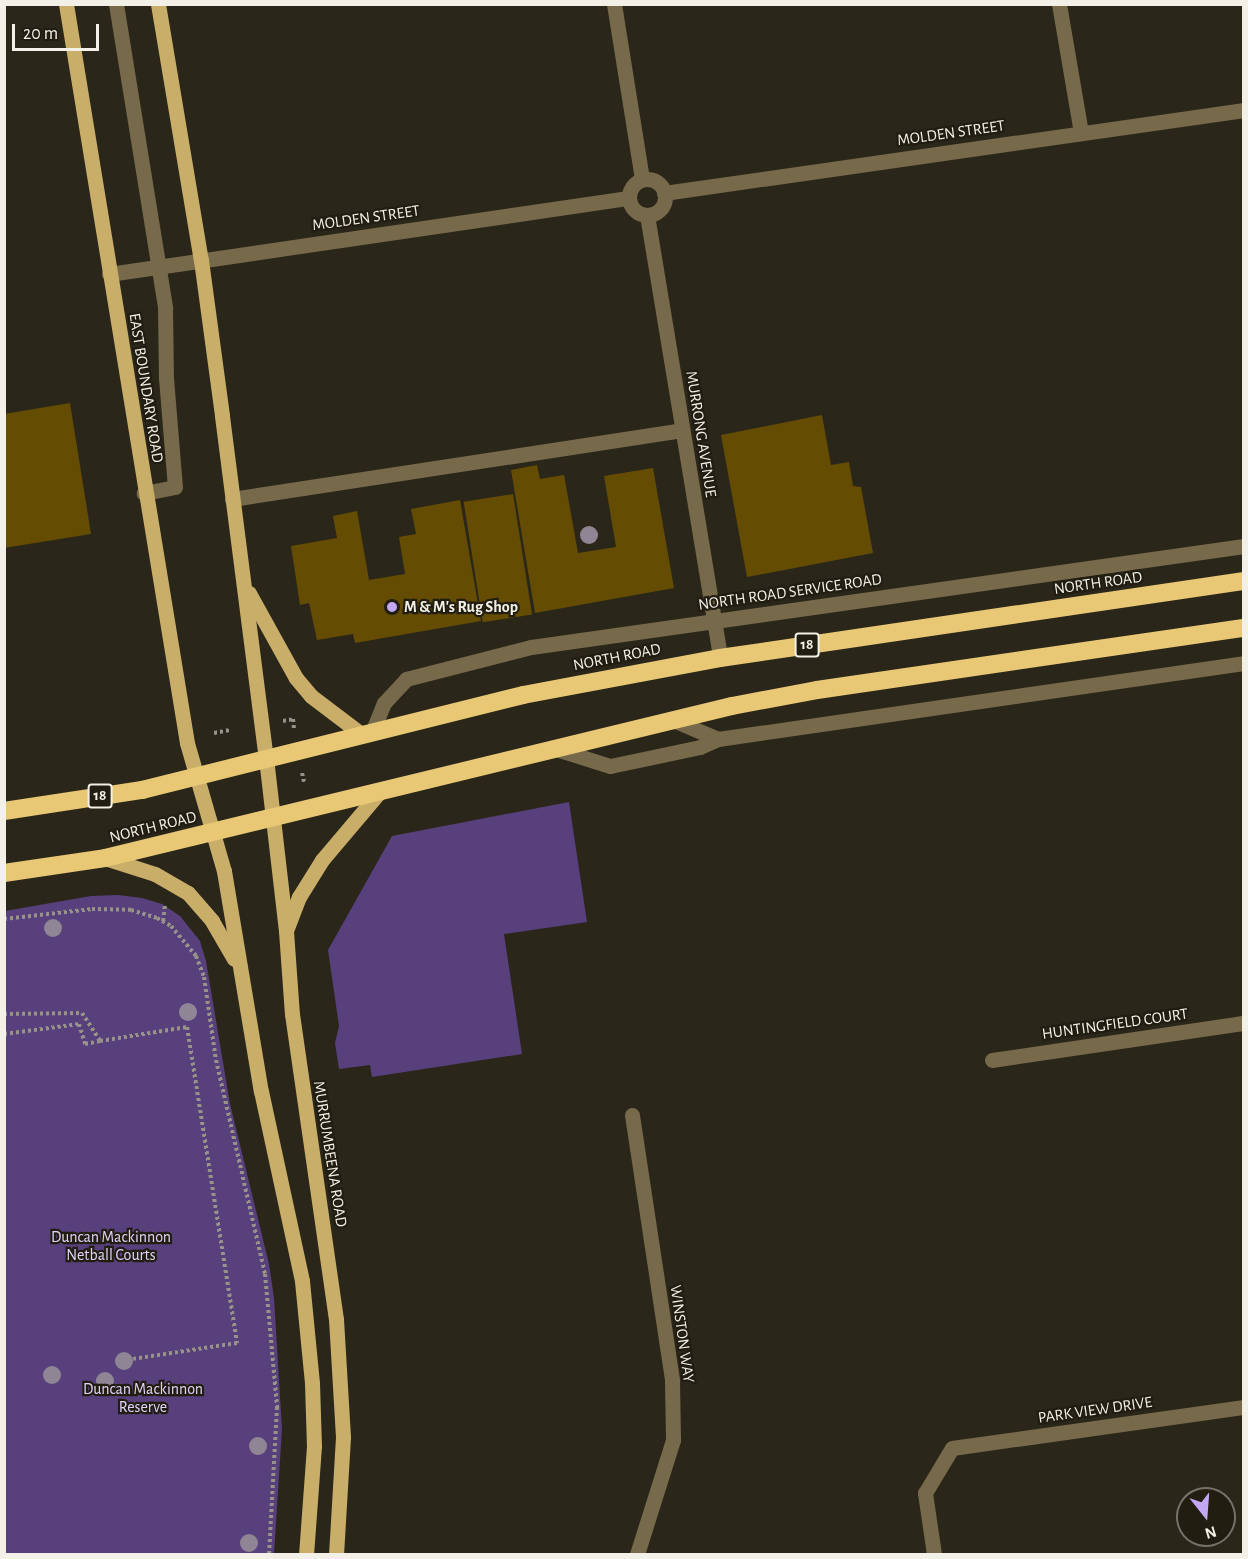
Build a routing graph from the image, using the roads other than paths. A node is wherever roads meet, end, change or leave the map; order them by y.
1 (66, 4) edge
2 (116, 4) edge
3 (158, 4) edge
4 (614, 4) edge
5 (1059, 4) edge
6 (1244, 110) edge
7 (1081, 133) junction
8 (642, 179) junction
9 (664, 193) junction
10 (628, 198) junction
11 (647, 215) junction
12 (201, 260) junction
13 (161, 266) junction
14 (109, 274) junction
15 (682, 430) junction
16 (144, 494) junction
17 (232, 499) junction
18 (1244, 546) edge
19 (1244, 581) edge
20 (244, 585) junction
21 (712, 621) junction
22 (1244, 628) edge
23 (720, 658) junction
24 (1244, 663) edge
25 (671, 719) junction
26 (367, 732) junction
27 (718, 739) junction
28 (553, 748) junction
29 (266, 758) junction
30 (195, 776) junction
31 (382, 789) junction
32 (4, 811) edge
33 (273, 817) junction
34 (213, 831) junction
35 (105, 858) junction
36 (4, 873) edge
37 (286, 931) junction
38 (239, 966) junction
39 (1244, 1023) edge
40 (992, 1060) dead end
41 (632, 1115) dead end
42 (1244, 1407) edge
43 (306, 1554) edge
44 (336, 1554) edge
45 (637, 1554) edge
46 (934, 1554) edge

1 - 14 main road, EAST BOUNDARY ROAD
2 - 13 street
3 - 12 main road
4 - 8 street
5 - 7 street
6 - 7 street, MOLDEN STREET
7 - 9 street, MOLDEN STREET
8 - 9 street
8 - 10 street
9 - 11 street
10 - 11 street
10 - 12 street, MOLDEN STREET
11 - 15 street, MURRONG AVENUE
12 - 13 street, MOLDEN STREET
12 - 17 main road
13 - 14 street, MOLDEN STREET
13 - 16 street
14 - 16 main road, EAST BOUNDARY ROAD
15 - 17 street
15 - 21 street, MURRONG AVENUE
16 - 30 main road, EAST BOUNDARY ROAD
17 - 20 main road
18 - 21 street, NORTH ROAD SERVICE ROAD
19 - 23 highway, NORTH ROAD / 18
20 - 26 main road
20 - 29 main road
21 - 23 street, MURRONG AVENUE
21 - 26 street, NORTH ROAD SERVICE ROAD
22 - 25 highway, NORTH ROAD
23 - 26 highway, NORTH ROAD / 18
24 - 27 street
25 - 27 street
25 - 28 highway, NORTH ROAD
26 - 29 highway, NORTH ROAD / 18
27 - 28 street
28 - 31 highway, NORTH ROAD
29 - 30 highway, NORTH ROAD / 18
29 - 33 main road, MURRUMBEENA ROAD
30 - 32 highway, NORTH ROAD / 18
30 - 34 main road
31 - 33 highway, NORTH ROAD
31 - 37 main road
33 - 34 highway, NORTH ROAD
33 - 37 main road, MURRUMBEENA ROAD
34 - 35 highway, NORTH ROAD
34 - 38 main road
35 - 36 highway, NORTH ROAD
35 - 38 main road
37 - 44 main road, MURRUMBEENA ROAD
38 - 43 main road
39 - 40 street, HUNTINGFIELD COURT
41 - 45 street, WINSTON WAY
42 - 46 street, PARK VIEW DRIVE

